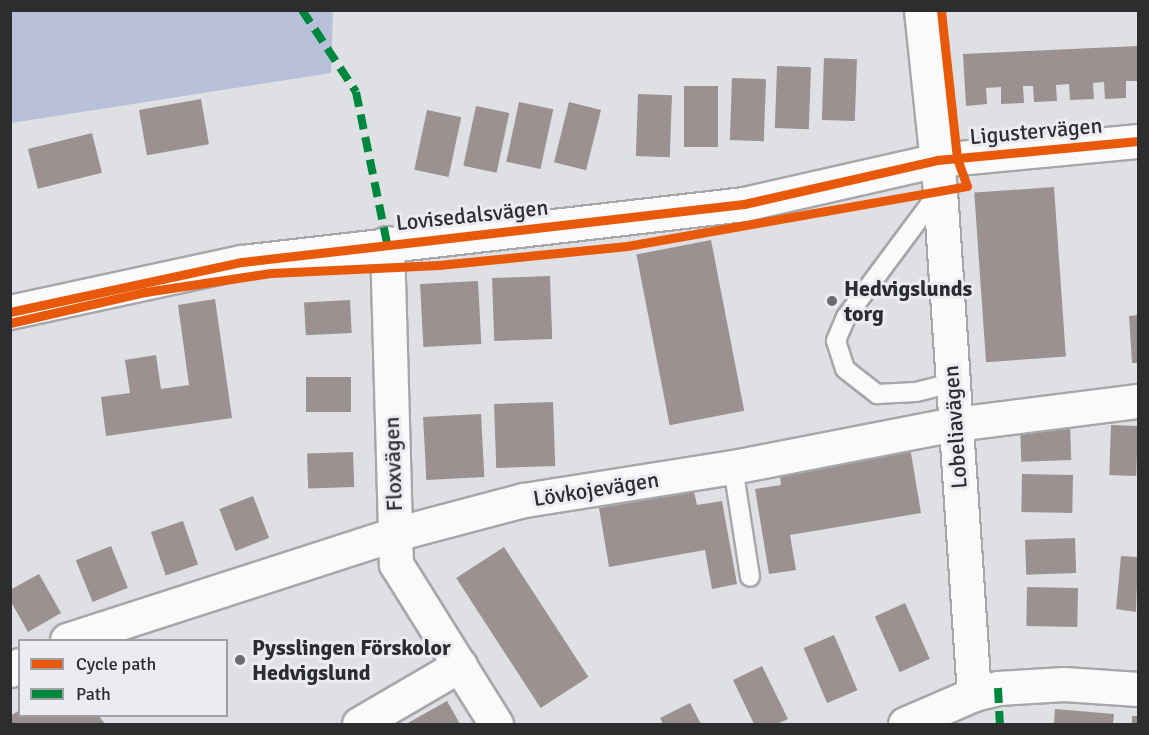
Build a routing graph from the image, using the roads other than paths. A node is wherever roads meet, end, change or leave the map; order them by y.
1 (921, 10) edge
2 (1138, 141) edge
3 (938, 176) junction
4 (387, 243) junction
5 (10, 312) edge
6 (952, 383) junction
7 (1138, 401) edge
8 (955, 424) junction
9 (733, 467) junction
10 (395, 534) junction
11 (750, 577) dead end
12 (70, 639) edge
13 (460, 665) junction
14 (1138, 689) edge
15 (974, 694) junction
16 (359, 724) edge
17 (496, 724) edge
18 (905, 724) edge

1 - 3 street
2 - 3 street, Ligustervägen
3 - 4 street, Lovisedalsvägen
3 - 6 street, Lobeliavägen
3 - 6 lane
4 - 5 street, Lovisedalsvägen
4 - 10 street, Floxvägen
6 - 8 street, Lobeliavägen
7 - 8 street, Lövkojevägen
8 - 9 street, Lövkojevägen
8 - 15 street, Lobeliavägen
9 - 10 street, Lövkojevägen
9 - 11 lane
10 - 12 street, Lövkojevägen
10 - 13 street, Floxvägen
13 - 16 street
13 - 17 street, Floxvägen
14 - 15 street
15 - 18 street

